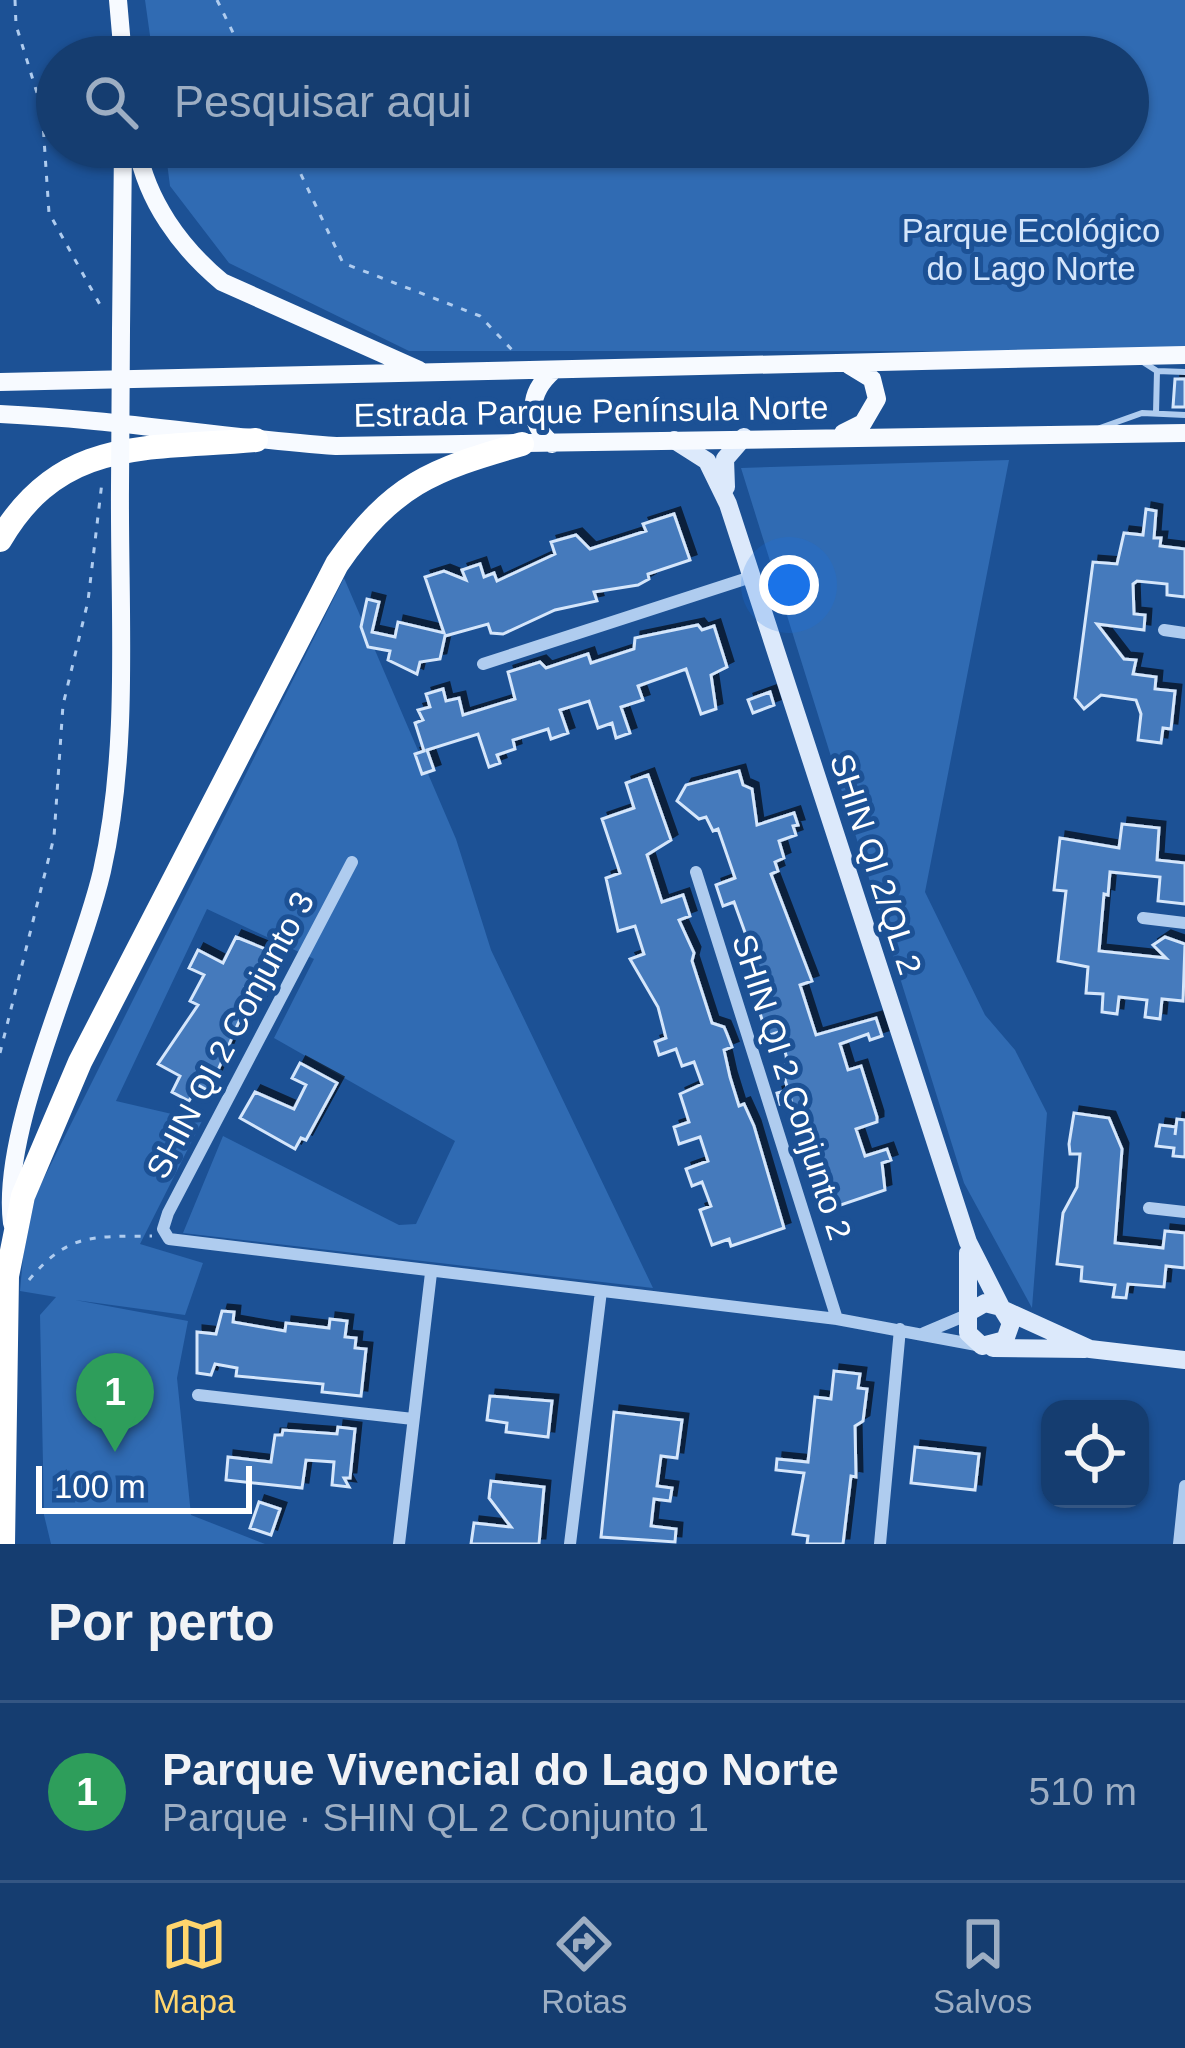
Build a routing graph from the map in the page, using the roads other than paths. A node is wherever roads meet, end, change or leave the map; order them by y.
1 (118, 0) edge
2 (121, 36) edge
3 (122, 168) edge
4 (144, 168) edge
5 (1131, 355) junction
6 (1185, 355) edge
7 (844, 363) junction
8 (1157, 370) junction
9 (553, 371) junction
10 (424, 372) junction
11 (1185, 372) edge
12 (0, 382) edge
13 (1156, 413) junction
14 (0, 414) edge
15 (1185, 416) edge
16 (1091, 431) junction
17 (1185, 433) edge
18 (839, 435) junction
19 (744, 437) junction
20 (256, 440) junction
21 (674, 440) junction
22 (522, 444) junction
23 (552, 444) junction
24 (728, 504) junction
25 (0, 540) edge
26 (752, 577) junction
27 (1164, 630) dead end
28 (1185, 633) edge
29 (483, 664) dead end
30 (352, 862) dead end
31 (696, 872) dead end
32 (1143, 918) dead end
33 (1185, 923) edge
34 (1149, 1208) dead end
35 (1185, 1212) edge
36 (12, 1228) junction
37 (968, 1242) junction
38 (431, 1273) junction
39 (602, 1292) junction
40 (1003, 1308) junction
41 (970, 1313) junction
42 (837, 1319) junction
43 (900, 1329) junction
44 (923, 1334) junction
45 (986, 1347) junction
46 (1090, 1349) junction
47 (1185, 1360) edge
48 (198, 1395) dead end
49 (413, 1419) junction
50 (1185, 1486) edge
51 (3, 1544) edge
52 (399, 1544) edge
53 (570, 1544) edge
54 (880, 1544) edge
55 (1179, 1544) edge

1 - 2 main road
3 - 36 main road, bridge
4 - 10 main road
5 - 6 main road, Estrada Parque Península Norte
5 - 7 main road, Estrada Parque Península Norte
5 - 8 lane
7 - 9 main road, Estrada Parque Península Norte
7 - 18 main road
8 - 11 lane
8 - 13 lane
9 - 10 main road, Estrada Parque Península Norte
9 - 23 main road
10 - 12 main road, Estrada Parque Península Norte
13 - 15 lane
13 - 16 lane
14 - 20 main road, Estrada Parque Península Norte
16 - 17 main road, Estrada Parque Península Norte
16 - 18 main road, Estrada Parque Península Norte
18 - 19 main road, Estrada Parque Península Norte
19 - 21 main road, Estrada Parque Península Norte
19 - 24 street, SHIN QI 2/QL 2
20 - 22 main road, Estrada Parque Península Norte
20 - 25 highway
21 - 23 main road, Estrada Parque Península Norte
21 - 24 street, SHIN QI 2/QL 2
22 - 23 main road, Estrada Parque Península Norte
22 - 36 highway
24 - 26 street, SHIN QI 2/QL 2
26 - 29 street
26 - 37 street, SHIN QI 2/QL 2
27 - 28 street
30 - 38 street, SHIN QI 2 Conjunto 3
31 - 42 street, SHIN QI 2 Conjunto 2
32 - 33 street
34 - 35 street
36 - 51 highway
37 - 40 street, SHIN QI 2/QL 2
37 - 41 street, SHIN QI 2/QL 2
38 - 39 street
38 - 49 street
39 - 42 street
39 - 53 street
40 - 41 street
40 - 45 street
40 - 46 street
41 - 44 street
41 - 45 street
42 - 43 street
43 - 44 street
43 - 54 street
44 - 45 street
45 - 46 street
46 - 47 street
48 - 49 street
49 - 52 street
50 - 55 street

